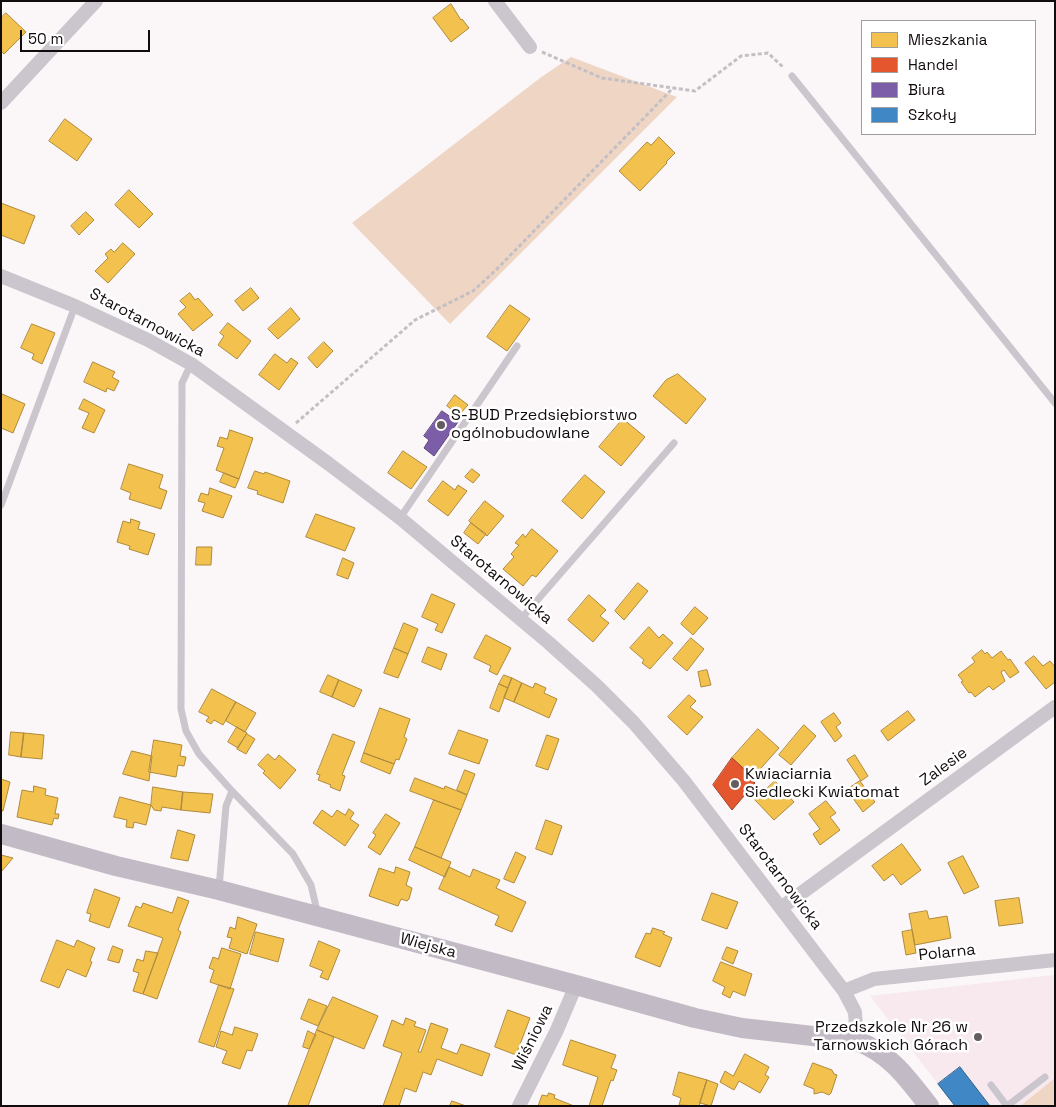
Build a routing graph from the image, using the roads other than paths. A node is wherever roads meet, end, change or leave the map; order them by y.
1 (96, 1) edge
2 (495, 1) edge
3 (530, 47) road end
4 (792, 76) road end
5 (1, 103) edge
6 (1, 276) edge
7 (75, 306) junction
8 (518, 346) dead end
9 (191, 364) junction
10 (1055, 403) edge
11 (674, 443) dead end
12 (1, 504) edge
13 (400, 518) junction
14 (520, 620) junction
15 (1055, 707) edge
16 (232, 791) junction
17 (1, 834) edge
18 (219, 890) junction
19 (781, 908) junction
20 (318, 918) junction
21 (1055, 960) edge
22 (576, 984) junction
23 (844, 991) junction
24 (857, 1041) junction
25 (1045, 1077) dead end
26 (991, 1085) dead end
27 (519, 1106) edge
28 (929, 1106) edge
29 (1007, 1106) edge

1 - 5 street
2 - 3 street
4 - 10 lane
6 - 7 street, Starotarnowicka
7 - 9 street, Starotarnowicka
7 - 12 lane
8 - 13 lane
9 - 13 street, Starotarnowicka
9 - 16 lane
11 - 14 lane
13 - 14 street, Starotarnowicka
14 - 19 street, Starotarnowicka
15 - 19 street, Zalesie
16 - 18 lane
16 - 20 lane
17 - 18 street, Wiejska
18 - 20 street, Wiejska
19 - 23 street, Starotarnowicka
20 - 22 street, Wiejska
21 - 23 street, Polarna
22 - 24 street, Wiejska
22 - 27 street, Wiśniowa
23 - 24 street, Starotarnowicka
24 - 28 street
25 - 29 lane
26 - 29 lane

